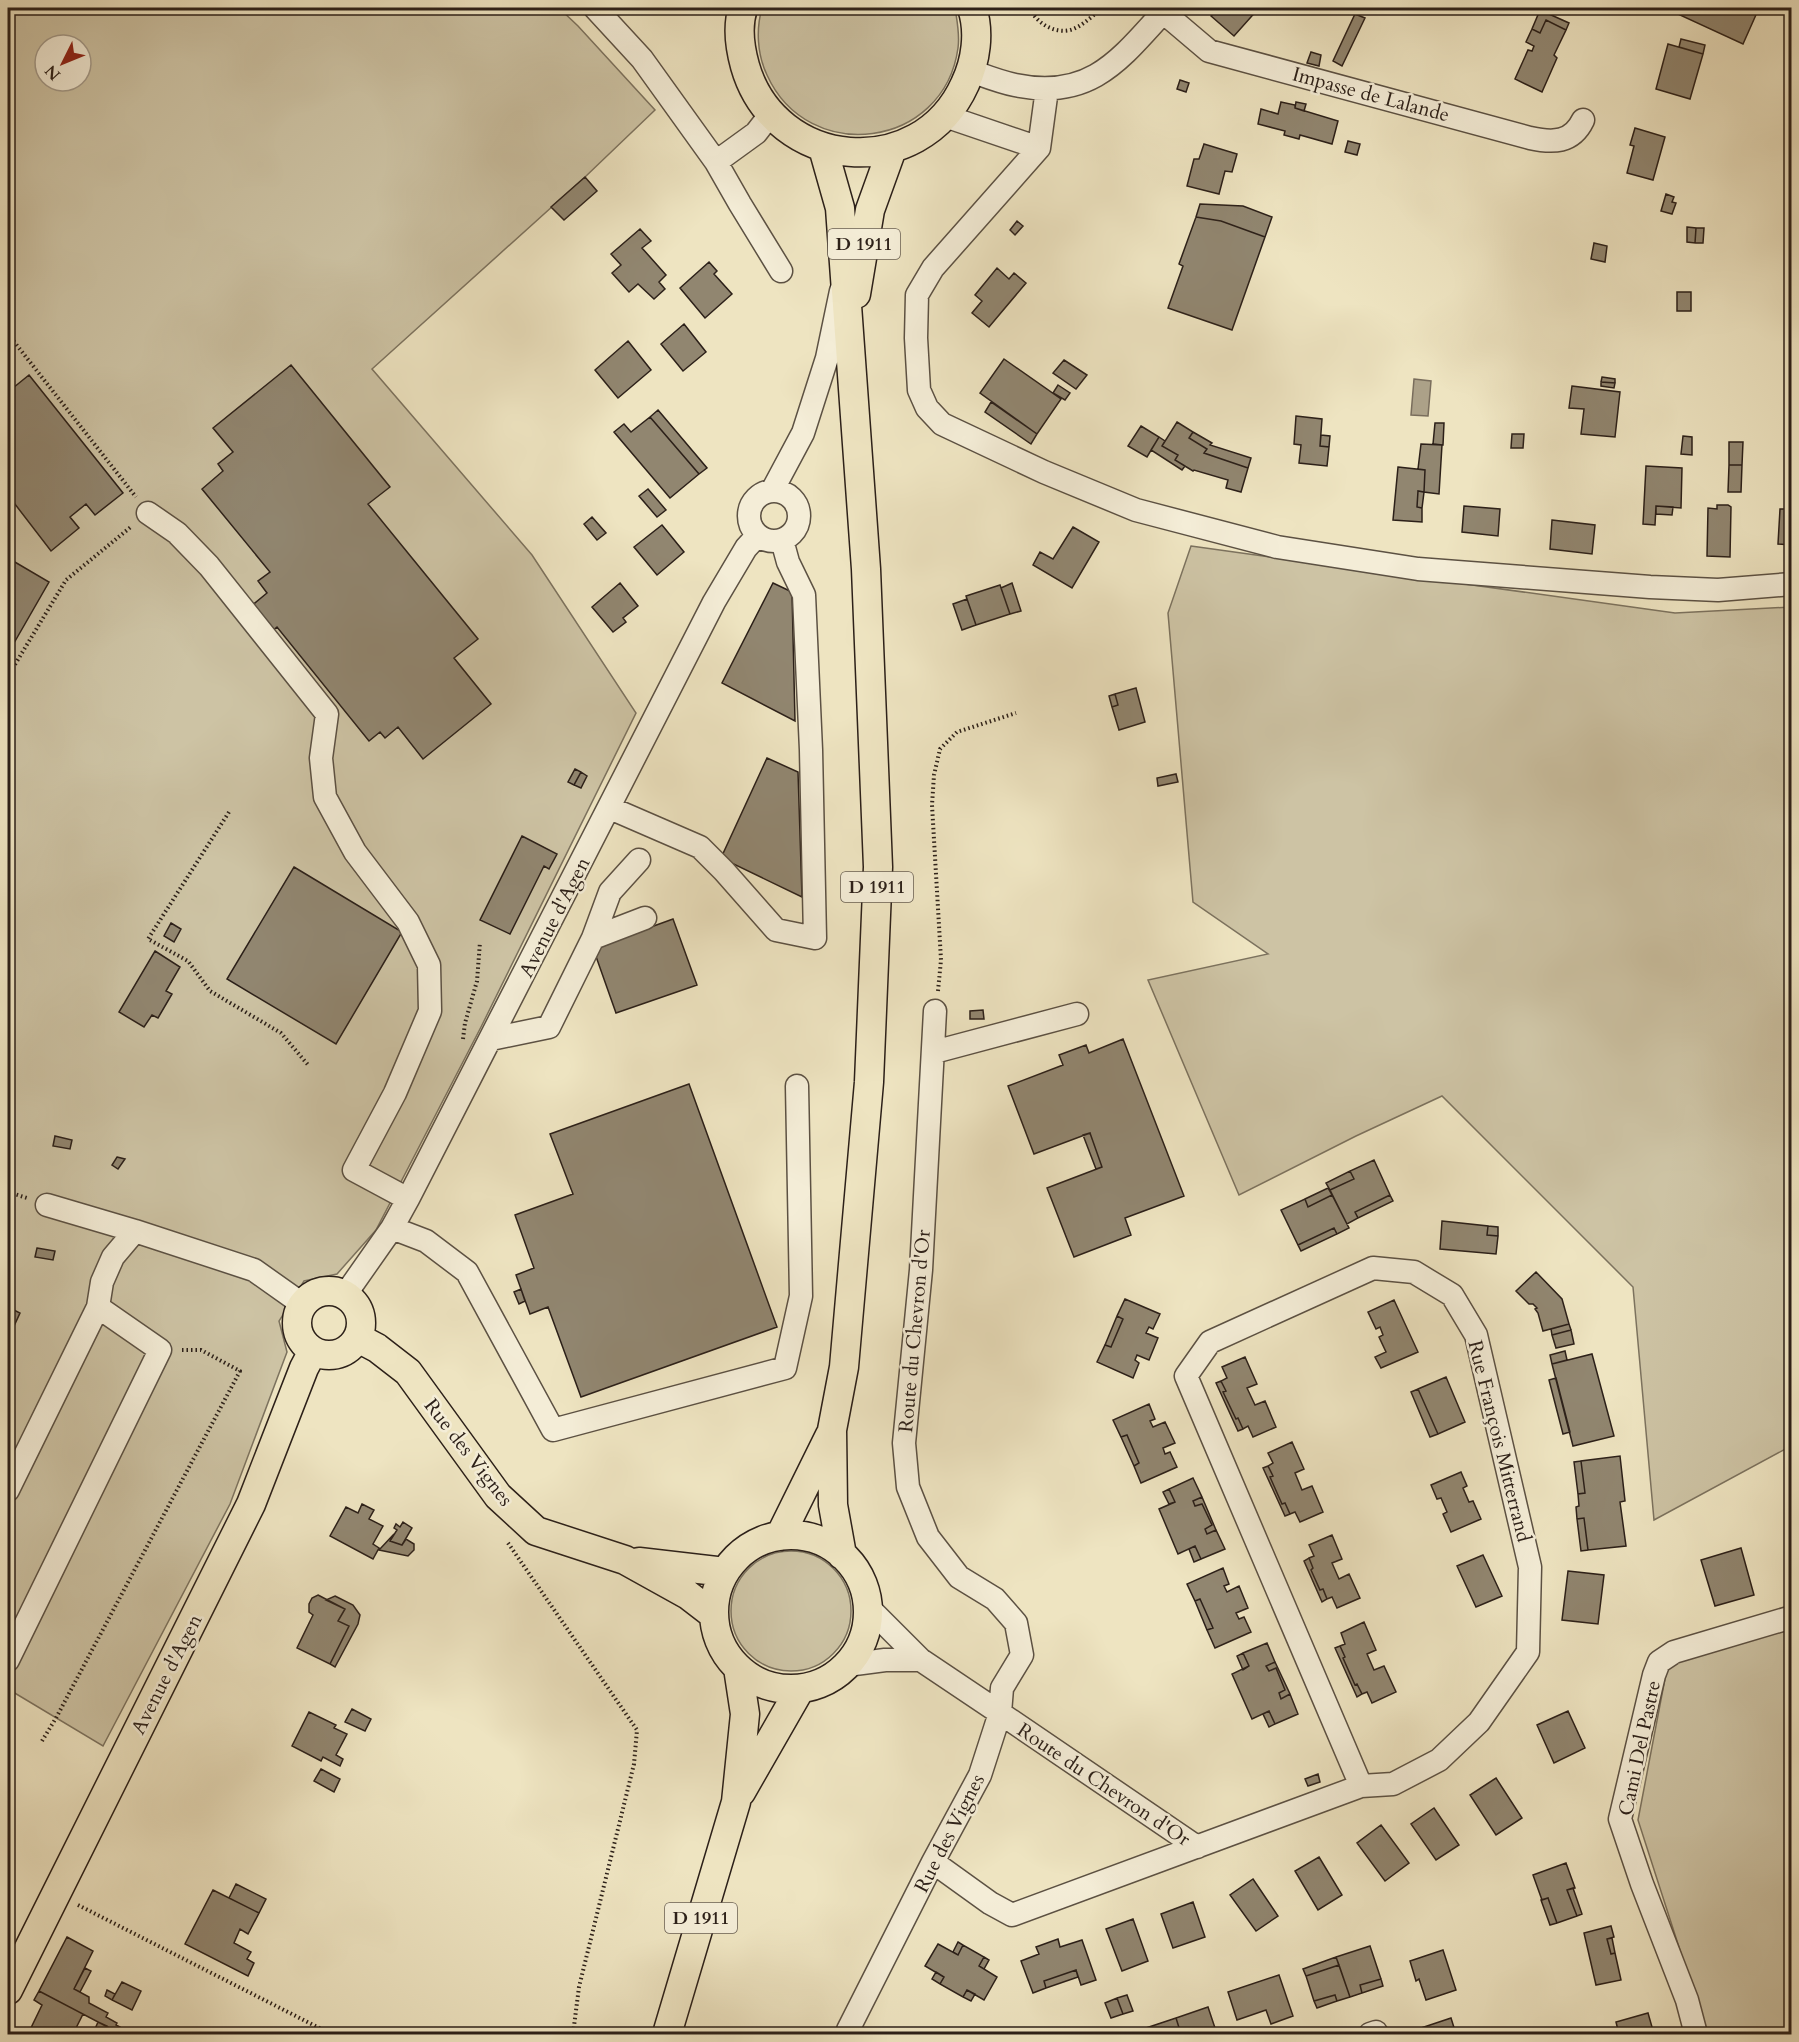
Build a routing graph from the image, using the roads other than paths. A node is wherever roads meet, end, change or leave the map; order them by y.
1 (596, 8) edge
2 (972, 8) edge
3 (741, 9) edge
4 (1165, 10) edge
5 (971, 71) junction
6 (1047, 89) junction
7 (770, 115) junction
8 (945, 116) junction
9 (1583, 120) dead end
10 (823, 148) junction
11 (892, 148) junction
12 (1039, 148) junction
13 (716, 162) junction
14 (781, 271) dead end
15 (844, 278) junction
16 (848, 343) junction
17 (772, 491) junction
18 (148, 513) road end
19 (757, 536) junction
20 (782, 540) junction
21 (1791, 584) edge
22 (610, 808) junction
23 (639, 860) dead end
24 (645, 918) dead end
25 (593, 938) junction
26 (936, 1011) road end
27 (1077, 1014) dead end
28 (491, 1039) junction
29 (934, 1052) junction
30 (797, 1086) dead end
31 (408, 1199) junction
32 (47, 1205) dead end
33 (392, 1228) junction
34 (135, 1231) junction
35 (345, 1295) junction
36 (302, 1304) junction
37 (98, 1307) junction
38 (358, 1338) junction
39 (313, 1351) junction
40 (832, 1430) junction
41 (8, 1491) edge
42 (780, 1536) junction
43 (842, 1555) junction
44 (625, 1560) junction
45 (725, 1572) junction
46 (867, 1606) junction
47 (714, 1615) junction
48 (1791, 1617) edge
49 (8, 1660) edge
50 (921, 1660) junction
51 (847, 1665) junction
52 (738, 1668) junction
53 (800, 1689) junction
54 (1000, 1713) junction
55 (1361, 1786) junction
56 (736, 1802) junction
57 (1197, 1847) junction
58 (933, 1862) junction
59 (8, 1990) edge
60 (666, 2034) edge
61 (849, 2034) edge
62 (1370, 2034) edge
63 (1377, 2034) edge
64 (1696, 2034) edge

1 - 13 street
2 - 5 main road
3 - 7 main road
4 - 6 street
4 - 9 street, Impasse de Lalande
5 - 6 street
5 - 8 main road
6 - 12 street
7 - 10 main road
7 - 13 street
8 - 11 main road
8 - 12 street
10 - 11 main road
10 - 15 main road, D 1911
11 - 16 main road, D 1911
12 - 21 street
13 - 14 street
15 - 16 main road, D 1911
15 - 17 street
16 - 40 main road, D 1911
17 - 19 street
17 - 20 street
18 - 31 street
19 - 20 street
19 - 22 street, Avenue d'Agen
20 - 22 street
22 - 28 street, Avenue d'Agen
23 - 25 street
24 - 25 street
25 - 28 street
26 - 29 street, Route du Chevron d'Or
27 - 29 street
28 - 31 street, Avenue d'Agen
29 - 54 street, Route du Chevron d'Or
30 - 33 street
31 - 33 street, Avenue d'Agen
32 - 34 street
33 - 35 street, Avenue d'Agen
34 - 36 street
34 - 37 street
35 - 36 main road
35 - 38 main road
36 - 39 main road
37 - 41 street
37 - 49 street
38 - 39 main road
38 - 44 main road, Rue des Vignes
39 - 59 main road, Avenue d'Agen
40 - 42 main road, D 1911
40 - 43 main road, D 1911
42 - 43 main road
42 - 45 main road
43 - 46 main road
44 - 45 main road, Rue des Vignes
44 - 47 main road, Rue des Vignes
45 - 47 main road
46 - 50 street
46 - 51 main road
47 - 52 main road
48 - 64 street, Cami Del Pastre
50 - 51 street
50 - 54 street
51 - 53 main road
52 - 53 main road
52 - 56 main road, D 1911
53 - 56 main road, D 1911
54 - 57 street, Route du Chevron d'Or
54 - 58 street, Rue des Vignes
55 - 55 street, Rue François Mitterrand
55 - 57 street, Rue François Mitterrand
56 - 60 main road, D 1911
57 - 58 street, Rue François Mitterrand
58 - 61 street, Rue des Vignes
62 - 63 street

